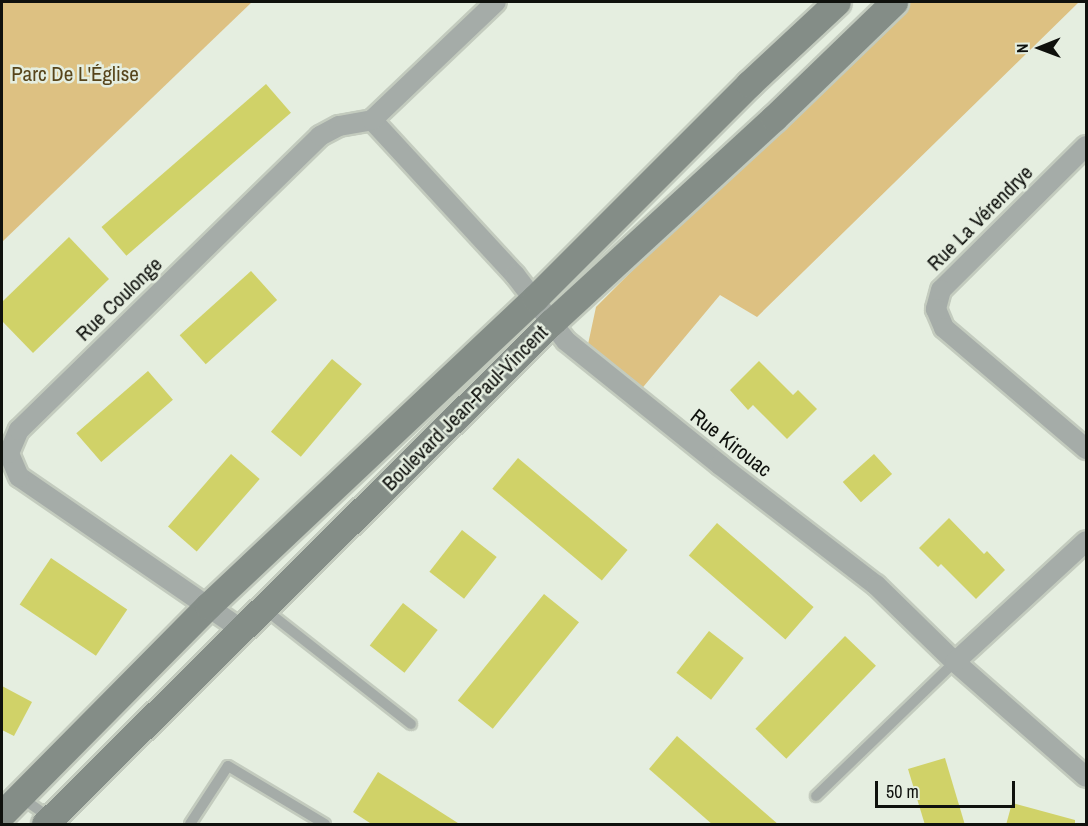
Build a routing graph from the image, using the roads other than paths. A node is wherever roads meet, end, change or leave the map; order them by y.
1 (496, 2) edge
2 (837, 2) edge
3 (894, 2) edge
4 (372, 120) junction
5 (1086, 146) edge
6 (535, 298) junction
7 (552, 321) junction
8 (1086, 449) edge
9 (1086, 541) edge
10 (208, 606) junction
11 (263, 608) junction
12 (242, 630) junction
13 (955, 662) junction
14 (411, 724) dead end
15 (1086, 777) edge
16 (816, 796) dead end
17 (10, 805) edge
18 (53, 822) edge
19 (190, 825) edge
20 (325, 825) edge

1 - 4 street
2 - 6 street, Boulevard Jean-Paul-Vincent
3 - 7 street, Boulevard Jean-Paul-Vincent
4 - 6 street, Rue Kirouac
4 - 10 street, Rue Coulonge
5 - 8 street, Rue La Vérendrye
6 - 7 street, Rue Kirouac
6 - 10 street, Boulevard Jean-Paul-Vincent
7 - 11 street, Boulevard Jean-Paul-Vincent
7 - 13 street, Rue Kirouac
9 - 13 street
10 - 12 street, Rue Coulonge
10 - 17 street, Boulevard Jean-Paul-Vincent
11 - 12 street, Boulevard Jean-Paul-Vincent
11 - 14 lane
12 - 18 street, Boulevard Jean-Paul-Vincent
13 - 15 street, Rue Kirouac
13 - 16 lane
17 - 18 lane
19 - 20 lane

